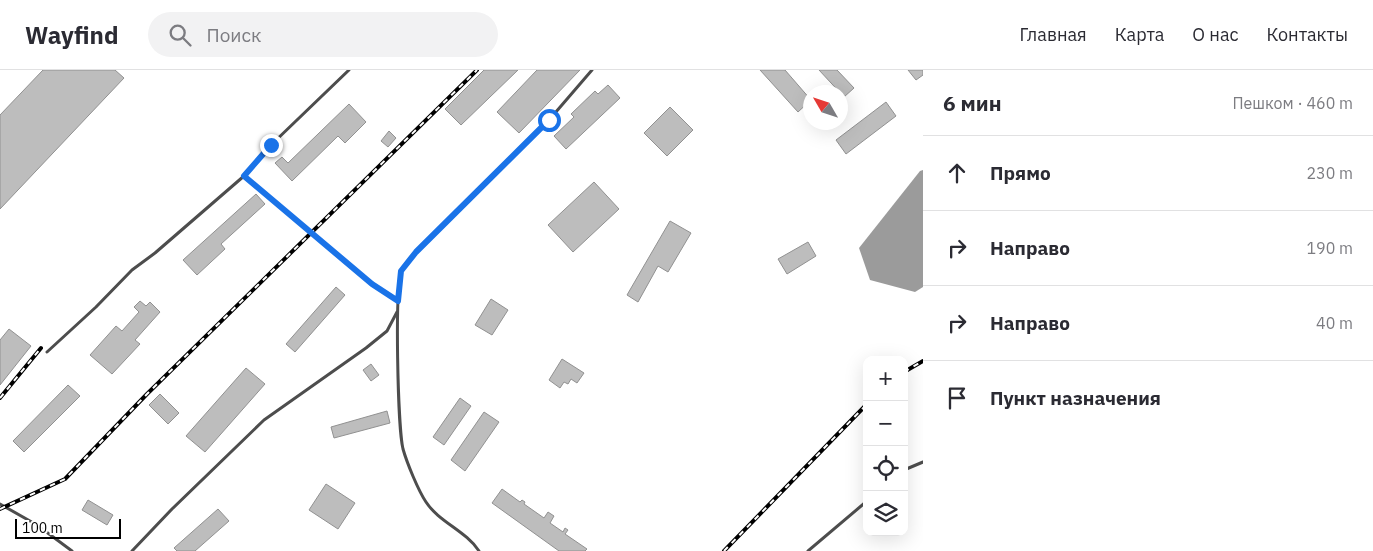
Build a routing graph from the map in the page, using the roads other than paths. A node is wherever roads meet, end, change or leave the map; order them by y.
1 (350, 70) edge
2 (592, 70) edge
3 (244, 176) junction
4 (398, 301) junction
5 (398, 312) junction
6 (47, 352) dead end
7 (923, 462) edge
8 (908, 468) edge
9 (0, 504) edge
10 (863, 504) edge
11 (72, 551) edge
12 (132, 551) edge
13 (478, 551) edge
14 (808, 551) edge

1 - 3 lane
2 - 4 lane
3 - 4 lane
3 - 6 lane
4 - 5 lane
5 - 12 lane
5 - 13 lane
7 - 8 lane
9 - 11 lane
10 - 14 lane

